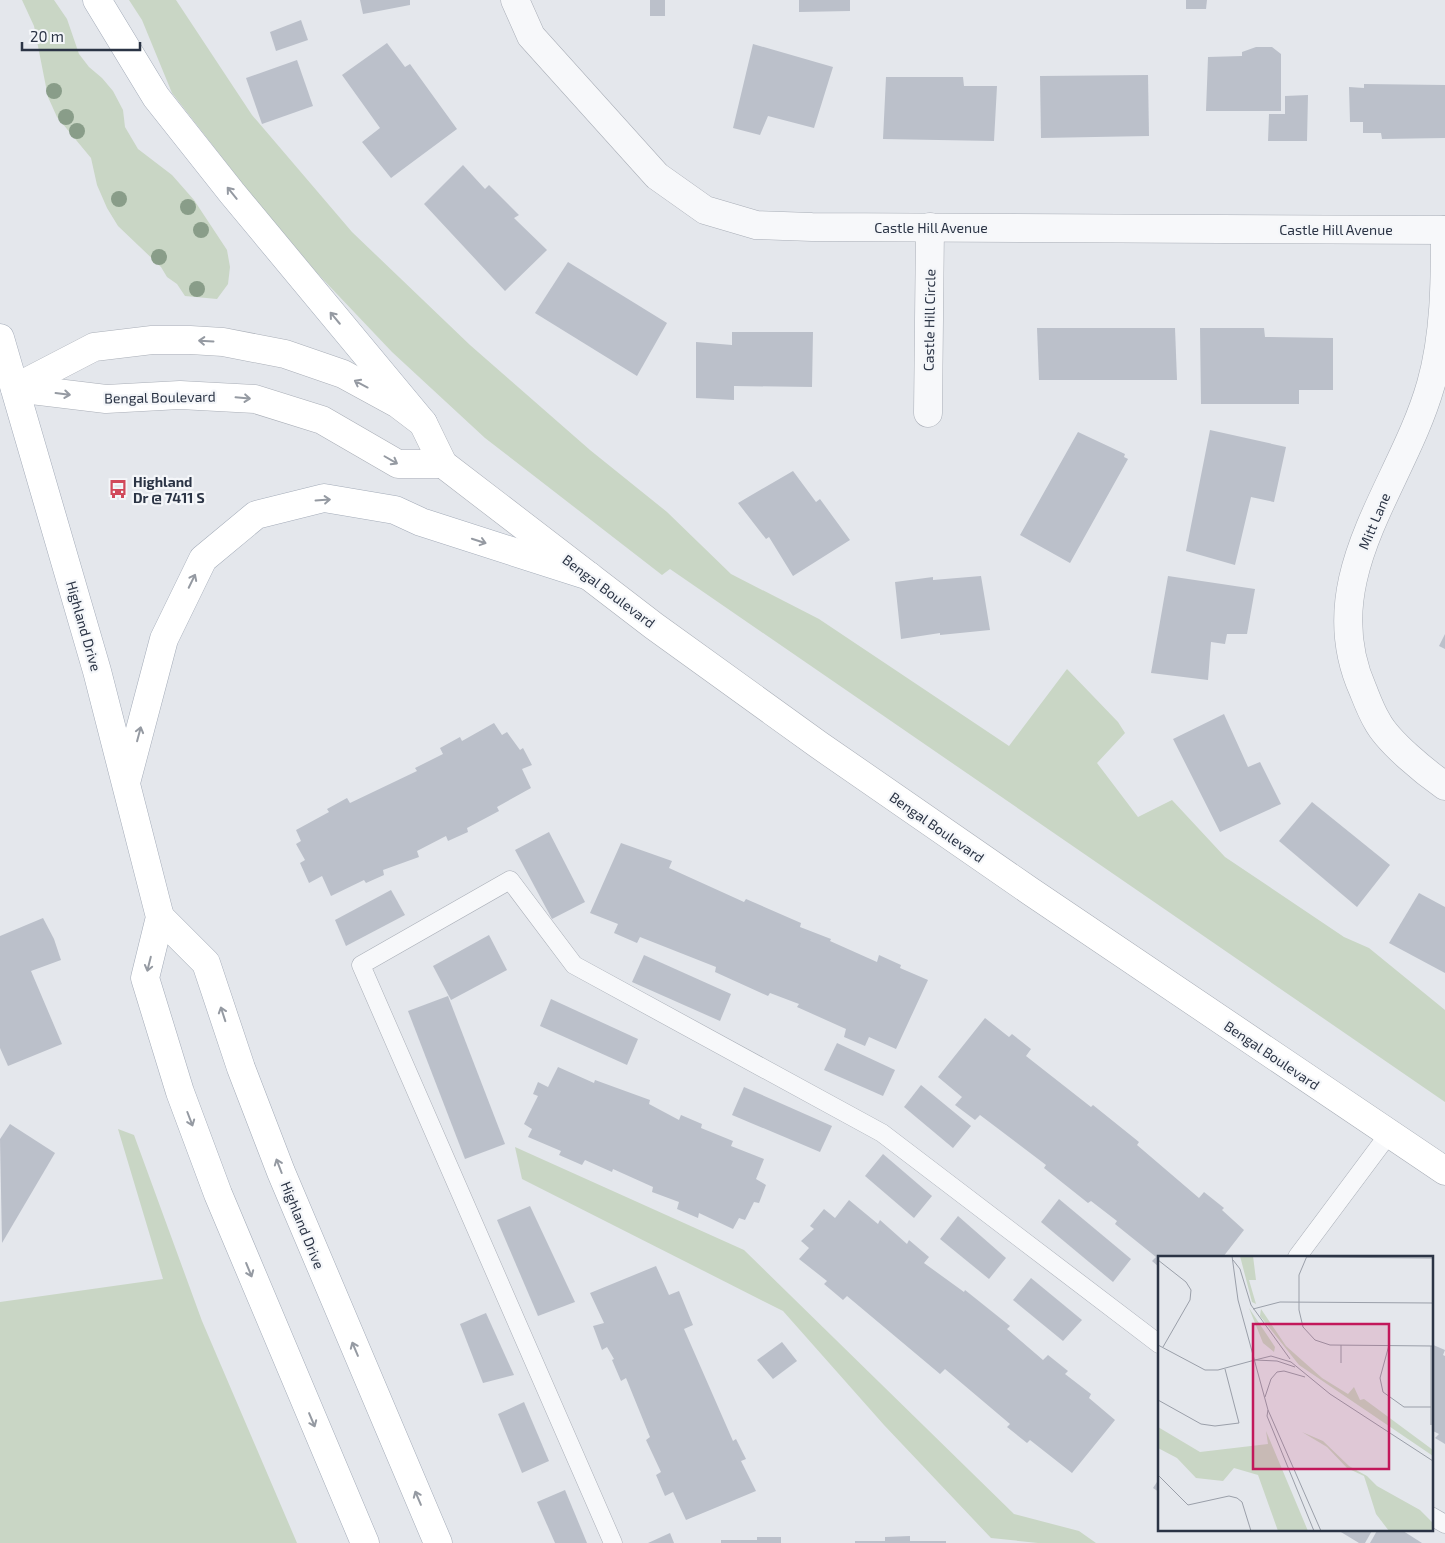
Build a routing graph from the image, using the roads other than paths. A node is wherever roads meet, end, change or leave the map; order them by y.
1 (97, 0) edge
2 (516, 0) edge
3 (930, 227) junction
4 (1445, 230) edge
5 (0, 338) edge
6 (8, 390) edge
7 (928, 413) dead end
8 (423, 422) junction
9 (443, 464) junction
10 (589, 576) junction
11 (127, 781) junction
12 (1445, 786) edge
13 (160, 916) junction
14 (1388, 1135) junction
15 (1445, 1171) edge
16 (1298, 1256) edge
17 (1158, 1343) edge
18 (1432, 1517) edge
19 (1445, 1524) edge
20 (365, 1543) edge
21 (438, 1543) edge
22 (614, 1543) edge

8 -> 1 main road
2 - 3 street, Castle Hill Avenue
3 - 4 street, Castle Hill Avenue
3 - 7 street, Castle Hill Circle
4 - 12 street, Mitt Lane
5 - 6 main road, Highland Drive
8 -> 6 main road, Bengal Boulevard
6 -> 9 main road, Bengal Boulevard
6 - 11 main road, Highland Drive
8 - 9 main road, Bengal Boulevard
9 - 10 main road, Bengal Boulevard
11 -> 10 main road
10 - 14 main road, Bengal Boulevard
11 - 13 main road, Highland Drive
13 -> 20 main road, Highland Drive
21 -> 13 main road, Highland Drive
14 - 15 main road, Bengal Boulevard
14 - 16 lane
17 - 22 lane
18 - 19 lane

